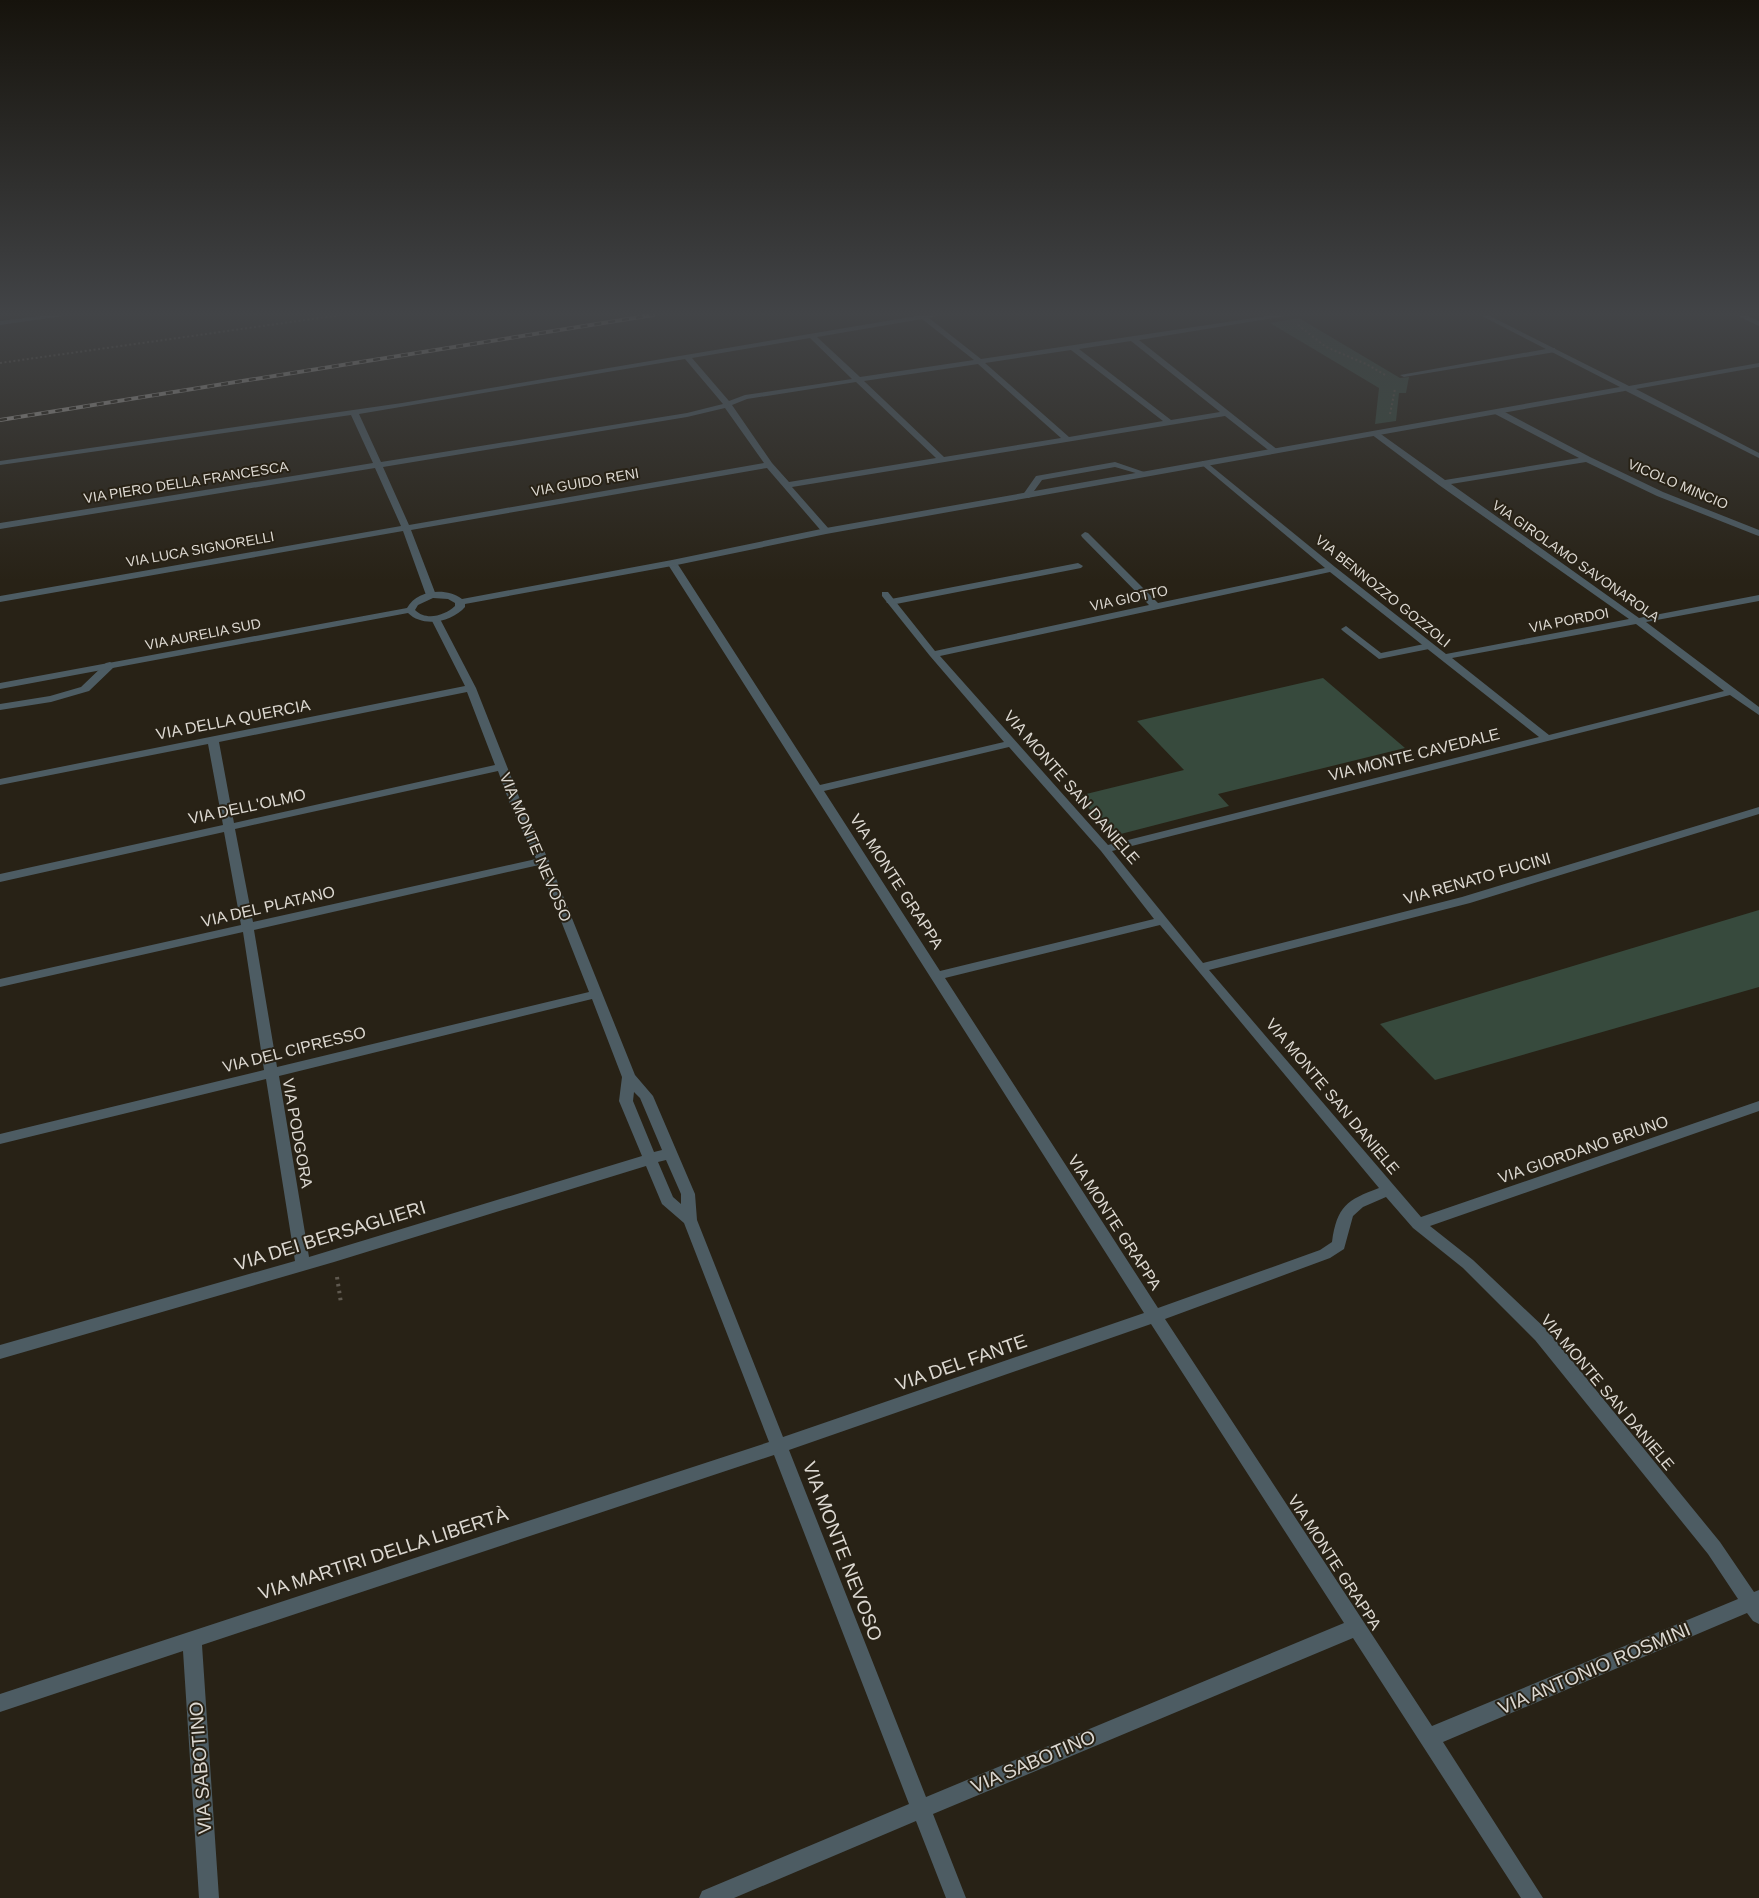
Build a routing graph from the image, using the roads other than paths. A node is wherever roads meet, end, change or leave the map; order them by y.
1 (404, 404) edge
2 (731, 404) edge
3 (884, 404) edge
4 (1027, 404) edge
5 (1146, 404) edge
6 (1215, 404) edge
7 (1548, 404) edge
8 (1656, 404) edge
9 (726, 406) junction
10 (354, 412) junction
11 (1498, 412) junction
12 (1227, 413) junction
13 (1170, 422) junction
14 (1375, 434) junction
15 (1067, 439) junction
16 (1275, 451) junction
17 (1759, 456) edge
18 (1587, 459) junction
19 (943, 460) junction
20 (0, 463) edge
21 (1205, 464) junction
22 (376, 465) junction
23 (769, 465) junction
24 (1146, 474) junction
25 (1442, 483) junction
26 (788, 485) junction
27 (1026, 496) junction
28 (0, 526) edge
29 (406, 527) junction
30 (826, 531) junction
31 (1759, 533) edge
32 (1085, 535) dead end
33 (672, 563) junction
34 (1078, 566) dead end
35 (1332, 568) junction
36 (431, 596) junction
37 (0, 598) edge
38 (1759, 598) edge
39 (460, 602) junction
40 (1155, 606) junction
41 (410, 610) junction
42 (436, 619) junction
43 (1638, 621) junction
44 (1346, 629) dead end
45 (1429, 646) junction
46 (933, 654) junction
47 (1444, 657) junction
48 (110, 665) junction
49 (0, 686) edge
50 (472, 688) junction
51 (1732, 692) junction
52 (0, 707) edge
53 (1759, 712) edge
54 (1547, 738) junction
55 (213, 740) junction
56 (1012, 743) junction
57 (502, 767) junction
58 (0, 782) edge
59 (817, 789) junction
60 (1759, 810) edge
61 (229, 826) junction
62 (1105, 849) junction
63 (543, 861) junction
64 (0, 878) edge
65 (1162, 921) junction
66 (248, 928) junction
67 (1200, 968) junction
68 (937, 976) junction
69 (0, 983) edge
70 (596, 994) junction
71 (270, 1073) junction
72 (629, 1077) junction
73 (1759, 1106) edge
74 (0, 1138) edge
75 (670, 1153) junction
76 (650, 1159) junction
77 (1389, 1190) junction
78 (690, 1220) junction
79 (1418, 1224) junction
80 (303, 1265) junction
81 (1155, 1317) junction
82 (0, 1352) edge
83 (779, 1445) junction
84 (1756, 1606) edge
85 (1357, 1627) junction
86 (192, 1639) junction
87 (0, 1703) edge
88 (1428, 1738) junction
89 (920, 1808) junction
90 (209, 1898) edge
91 (709, 1898) edge
92 (956, 1898) edge
93 (1533, 1898) edge

1 - 10 street
2 - 9 street, VIA PIERO DELLA FRANCESCA
3 - 19 street
4 - 15 street
5 - 13 street
6 - 12 street
7 - 11 street
8 - 17 street
9 - 22 street, VIA PIERO DELLA FRANCESCA
9 - 23 street
10 - 20 street
10 - 22 street
11 - 14 street
11 - 18 street, VICOLO MINCIO
12 - 13 street
12 - 16 street
13 - 15 street
14 - 16 street
14 - 25 street, VIA GIROLAMO SAVONAROLA
15 - 19 street
16 - 21 street
18 - 25 street
18 - 31 street, VICOLO MINCIO
19 - 26 street
21 - 24 street
21 - 35 street, VIA BENNOZZO GOZZOLI
22 - 28 street, VIA PIERO DELLA FRANCESCA
22 - 29 street
23 - 26 street
23 - 29 street, VIA GUIDO RENI
24 - 27 street
24 - 27 street
25 - 43 street, VIA GIROLAMO SAVONAROLA
26 - 30 street
27 - 30 street
29 - 36 street
29 - 37 street, VIA LUCA SIGNORELLI
30 - 33 street
32 - 40 street
33 - 39 street
33 - 59 street, VIA MONTE GRAPPA
34 - 46 street, VIA MONTE SAN DANIELE
35 - 40 street, VIA GIOTTO
35 - 45 street, VIA BENNOZZO GOZZOLI
36 - 39 street
36 - 41 street
38 - 43 street, VIA PORDOI
39 - 42 street
40 - 46 street, VIA GIOTTO
41 - 42 street
41 - 48 street, VIA AURELIA SUD
42 - 50 street, VIA MONTE NEVOSO
43 - 47 street, VIA PORDOI
43 - 51 street, VIA GIROLAMO SAVONAROLA
44 - 45 street
45 - 47 street, VIA BENNOZZO GOZZOLI
46 - 56 street, VIA MONTE SAN DANIELE
47 - 54 street, VIA BENNOZZO GOZZOLI
48 - 49 street, VIA AURELIA SUD
48 - 52 street
50 - 55 street, VIA DELLA QUERCIA
50 - 57 street, VIA MONTE NEVOSO
51 - 53 street, VIA GIROLAMO SAVONAROLA
51 - 54 street, VIA MONTE CAVEDALE
54 - 62 street, VIA MONTE CAVEDALE
55 - 58 street, VIA DELLA QUERCIA
55 - 61 street, VIA PODGORA
56 - 59 street
56 - 62 street, VIA MONTE SAN DANIELE
57 - 61 street, VIA DELL'OLMO
57 - 63 street, VIA MONTE NEVOSO
59 - 68 street, VIA MONTE GRAPPA
60 - 67 street, VIA RENATO FUCINI
61 - 64 street, VIA DELL'OLMO
61 - 66 street, VIA PODGORA
62 - 65 street, VIA MONTE SAN DANIELE
63 - 66 street, VIA DEL PLATANO
63 - 70 street, VIA MONTE NEVOSO
65 - 67 street, VIA MONTE SAN DANIELE
65 - 68 street
66 - 69 street, VIA DEL PLATANO
66 - 71 street, VIA PODGORA
67 - 77 street, VIA MONTE SAN DANIELE
68 - 81 street, VIA MONTE GRAPPA
70 - 71 street, VIA DEL CIPRESSO
70 - 72 street, VIA MONTE NEVOSO
71 - 74 street, VIA DEL CIPRESSO
71 - 80 street, VIA PODGORA
72 - 75 street, VIA MONTE NEVOSO
72 - 76 street, VIA MONTE NEVOSO
73 - 79 street, VIA GIORDANO BRUNO
75 - 76 street, VIA DEI BERSAGLIERI
75 - 78 street, VIA MONTE NEVOSO
76 - 78 street, VIA MONTE NEVOSO
76 - 80 street, VIA DEI BERSAGLIERI
77 - 79 street, VIA MONTE SAN DANIELE
77 - 81 street, VIA DEL FANTE
78 - 83 street, VIA MONTE NEVOSO
79 - 84 street, VIA MONTE SAN DANIELE
80 - 82 street, VIA DEI BERSAGLIERI
81 - 83 street, VIA DEL FANTE
81 - 85 street, VIA MONTE GRAPPA
83 - 86 street, VIA MARTIRI DELLA LIBERTÀ
83 - 89 street, VIA MONTE NEVOSO
84 - 88 street, VIA ANTONIO ROSMINI
85 - 88 street, VIA MONTE GRAPPA
85 - 89 street, VIA SABOTINO
86 - 87 street, VIA MARTIRI DELLA LIBERTÀ
86 - 90 street, VIA SABOTINO
88 - 93 street, VIA MONTE GRAPPA
89 - 91 street, VIA SABOTINO
89 - 92 street, VIA MONTE NEVOSO

